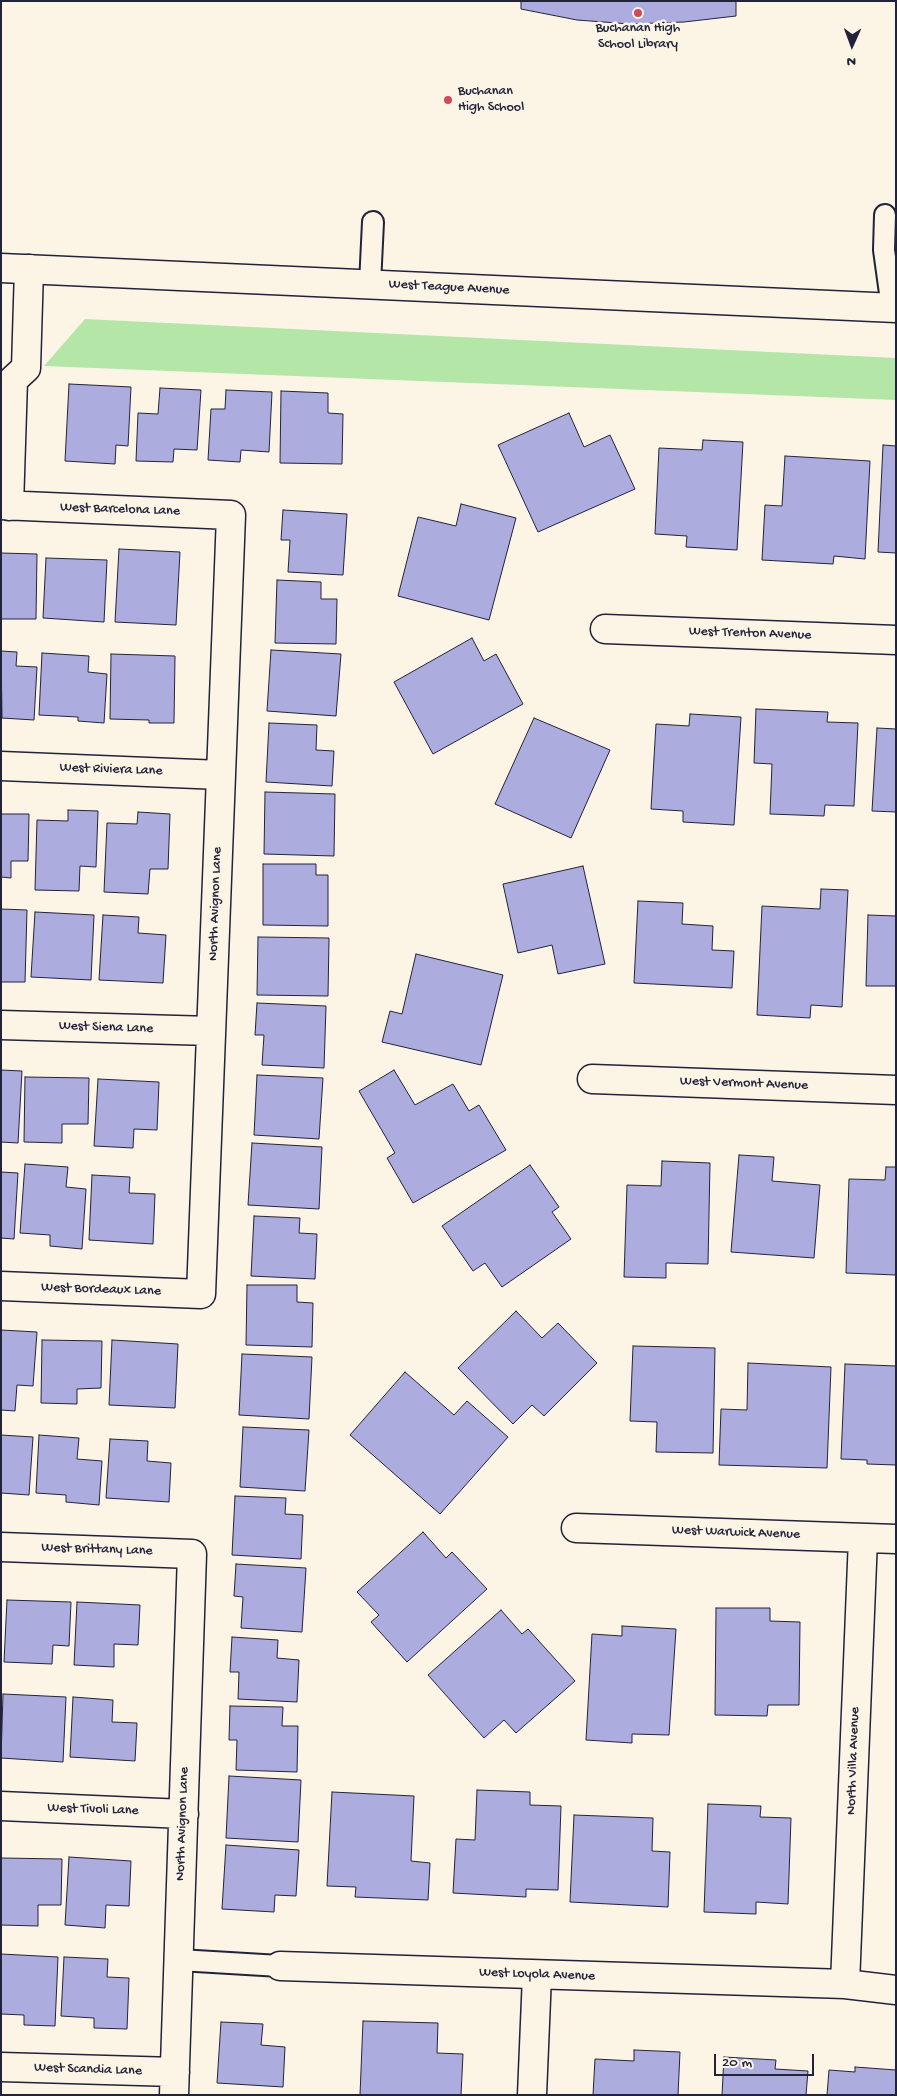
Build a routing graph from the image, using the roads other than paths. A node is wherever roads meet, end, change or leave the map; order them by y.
1 (885, 215) dead end
2 (373, 222) dead end
3 (1, 268) edge
4 (30, 269) junction
5 (370, 284) junction
6 (894, 308) edge
7 (7, 380) edge
8 (5, 506) edge
9 (230, 515) joint
10 (605, 629) dead end
11 (896, 640) edge
12 (1, 766) edge
13 (221, 775) junction
14 (1, 1025) edge
15 (211, 1031) junction
16 (592, 1079) dead end
17 (896, 1090) edge
18 (1, 1286) edge
19 (201, 1294) joint
20 (576, 1528) dead end
21 (863, 1538) junction
22 (896, 1539) edge
23 (1, 1547) edge
24 (192, 1554) joint
25 (1, 1806) edge
26 (184, 1814) junction
27 (179, 1960) junction
28 (280, 1966) joint
29 (537, 1975) junction
30 (845, 1984) junction
31 (896, 1990) edge
32 (1, 2067) edge
33 (174, 2084) edge
34 (532, 2095) edge

1 - 6 lane
2 - 5 lane
3 - 4 street, West Teague Avenue
4 - 5 street, West Teague Avenue
4 - 7 street, West Barcelona Lane
5 - 6 street, West Teague Avenue
7 - 8 street, West Barcelona Lane
8 - 9 street, West Barcelona Lane
9 - 13 street, North Avignon Lane
10 - 11 street, West Trenton Avenue
12 - 13 street, West Riviera Lane
13 - 15 street, North Avignon Lane
14 - 15 street, West Siena Lane
15 - 19 street, North Avignon Lane
16 - 17 street, West Vermont Avenue
18 - 19 street, West Bordeaux Lane
20 - 21 street, West Warwick Avenue
21 - 22 street, West Warwick Avenue
21 - 30 street, North Villa Avenue
23 - 24 street, West Brittany Lane
24 - 26 street, North Avignon Lane
25 - 26 street, West Tivoli Lane
26 - 27 street, North Avignon Lane
27 - 28 lane, West Loyola Avenue
27 - 33 street, North Avignon Lane
28 - 29 street, West Loyola Avenue
29 - 30 street, West Loyola Avenue
29 - 34 street
30 - 31 street, West Loyola Avenue
32 - 33 street, West Scandia Lane

